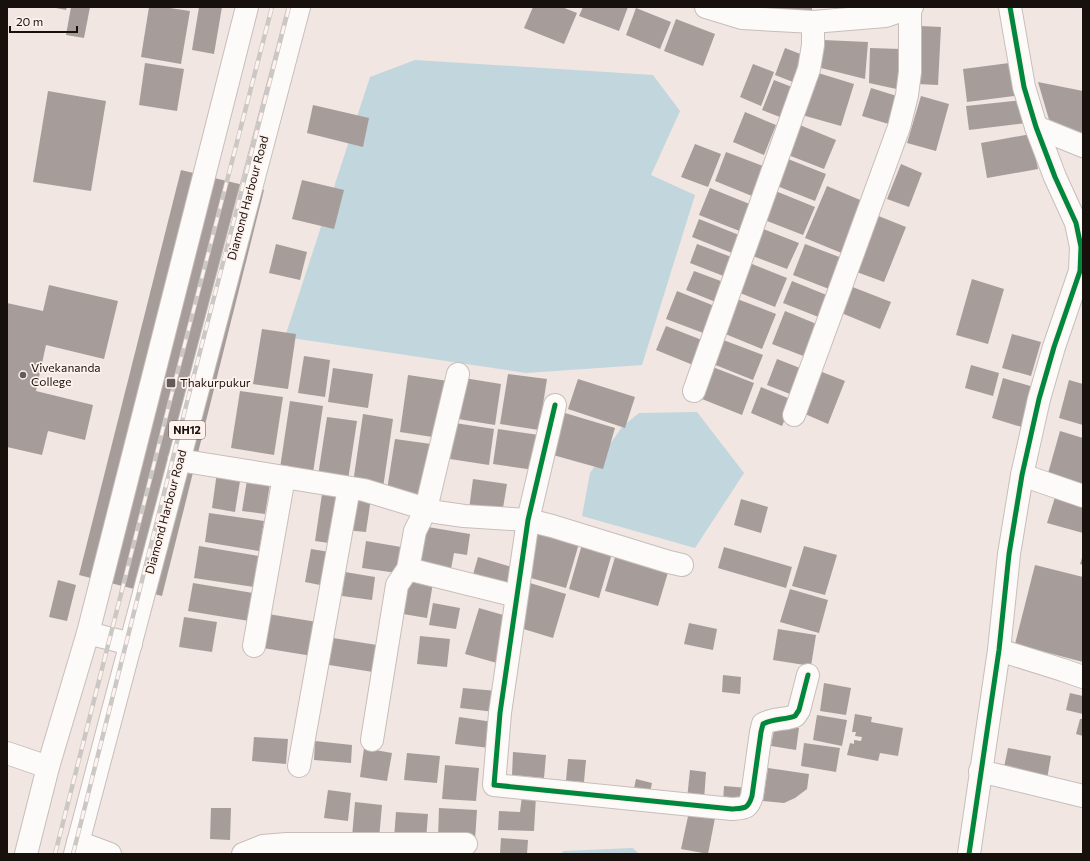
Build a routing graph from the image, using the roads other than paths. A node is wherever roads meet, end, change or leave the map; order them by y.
1 (247, 7) edge
2 (299, 7) edge
3 (706, 7) edge
4 (911, 7) edge
5 (1010, 7) edge
6 (813, 22) junction
7 (1036, 127) junction
8 (1083, 146) edge
9 (1076, 302) edge
10 (458, 374) dead end
11 (694, 391) dead end
12 (554, 405) dead end
13 (794, 415) dead end
14 (179, 460) junction
15 (1022, 475) junction
16 (284, 477) junction
17 (349, 488) junction
18 (1083, 496) edge
19 (426, 509) junction
20 (528, 520) junction
21 (682, 565) dead end
22 (408, 569) junction
23 (516, 596) junction
24 (88, 633) junction
25 (131, 644) junction
26 (254, 646) dead end
27 (999, 650) junction
28 (808, 675) dead end
29 (1083, 677) edge
30 (372, 740) dead end
31 (7, 753) edge
32 (48, 766) junction
33 (299, 766) dead end
34 (980, 771) junction
35 (1083, 796) edge
36 (466, 844) dead end
37 (77, 848) edge
38 (26, 854) edge
39 (110, 854) edge
40 (242, 854) edge
41 (969, 854) edge

1 - 24 main road
2 - 14 main road, Diamond Harbour Road / NH12
3 - 6 main road
4 - 6 main road
4 - 13 main road
5 - 7 main road
6 - 11 main road
7 - 8 main road
7 - 9 main road
9 - 15 main road
10 - 19 main road
12 - 20 main road
14 - 16 main road
14 - 25 main road, Diamond Harbour Road / NH12
15 - 18 main road
15 - 27 main road
16 - 17 main road
16 - 26 main road
17 - 19 main road
17 - 33 main road
19 - 20 main road
19 - 22 main road
20 - 21 main road
20 - 23 main road
22 - 23 main road
22 - 30 main road
23 - 28 main road
24 - 25 main road
24 - 32 main road
25 - 37 main road, Diamond Harbour Road / NH12
27 - 29 main road
27 - 34 main road
31 - 32 main road
32 - 38 main road
34 - 35 main road
34 - 41 main road
36 - 40 main road
37 - 39 main road

